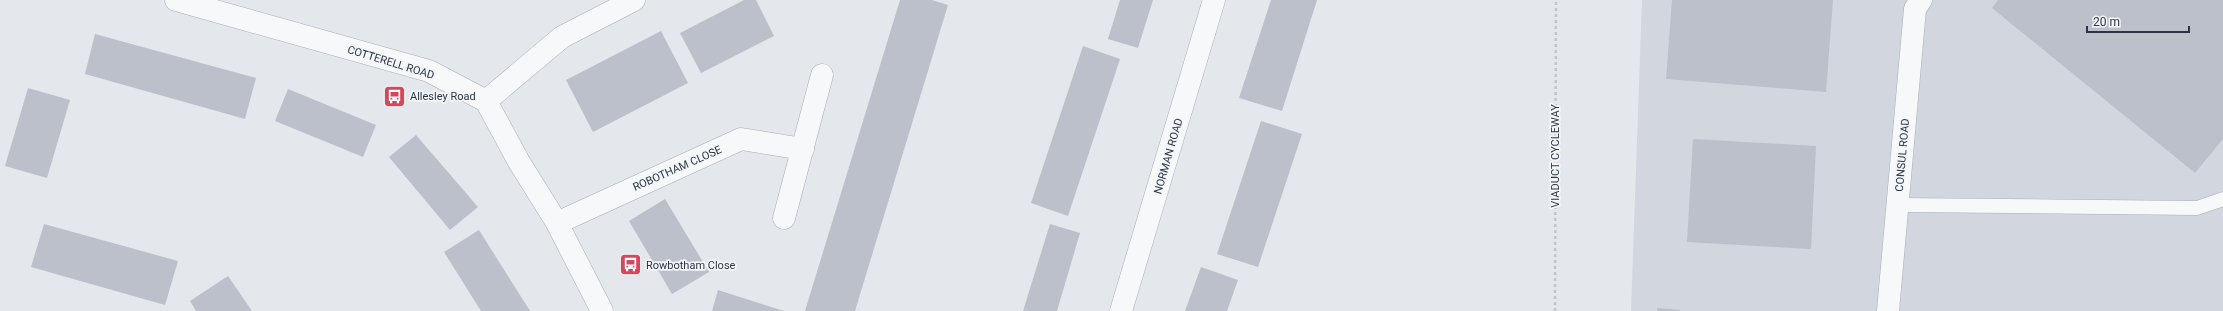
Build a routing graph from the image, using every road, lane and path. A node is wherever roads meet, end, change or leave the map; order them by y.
1 (176, 0) edge
2 (634, 0) edge
3 (1214, 0) edge
4 (1556, 0) edge
5 (1921, 0) edge
6 (822, 75) dead end
7 (486, 101) junction
8 (803, 149) junction
9 (2223, 199) edge
10 (1898, 205) junction
11 (784, 218) dead end
12 (557, 223) junction
13 (602, 311) edge
14 (1121, 311) edge
15 (1555, 311) edge
16 (1888, 311) edge

1 - 7 street, COTTERELL ROAD
2 - 7 street
3 - 14 street, NORMAN ROAD
4 - 15 path, VIADUCT CYCLEWAY
5 - 10 street, CONSUL ROAD
6 - 8 street
7 - 12 street
8 - 11 street
8 - 12 street, ROBOTHAM CLOSE
9 - 10 lane
10 - 16 street, CONSUL ROAD
12 - 13 street

